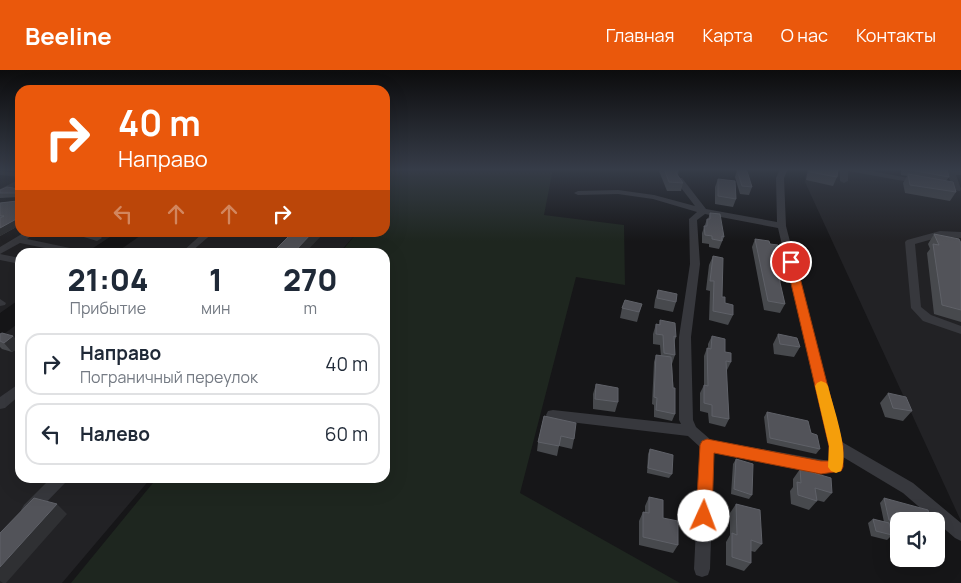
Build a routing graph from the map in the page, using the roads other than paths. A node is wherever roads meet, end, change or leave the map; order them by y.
1 (599, 193) edge
2 (625, 193) edge
3 (689, 193) edge
4 (781, 193) edge
5 (578, 194) dead end
6 (703, 211) junction
7 (782, 226) junction
8 (961, 235) edge
9 (24, 237) edge
10 (92, 237) edge
11 (204, 237) edge
12 (96, 238) dead end
13 (19, 240) junction
14 (56, 248) edge
15 (191, 248) edge
16 (0, 251) edge
17 (0, 257) edge
18 (15, 260) edge
19 (961, 330) edge
20 (15, 392) edge
21 (0, 404) edge
22 (553, 415) dead end
23 (691, 430) junction
24 (707, 445) junction
25 (836, 446) junction
26 (55, 483) edge
27 (20, 519) edge
28 (961, 533) edge
29 (702, 569) dead end

1 - 5 street
2 - 6 street
3 - 6 street
4 - 7 street
6 - 7 street
6 - 23 street
7 - 25 street
8 - 19 street
9 - 13 street
10 - 12 street
11 - 15 street
13 - 14 street
13 - 16 street
17 - 18 street
20 - 21 street
22 - 23 street
23 - 24 street
24 - 25 street
24 - 29 street
25 - 28 street
26 - 27 street

